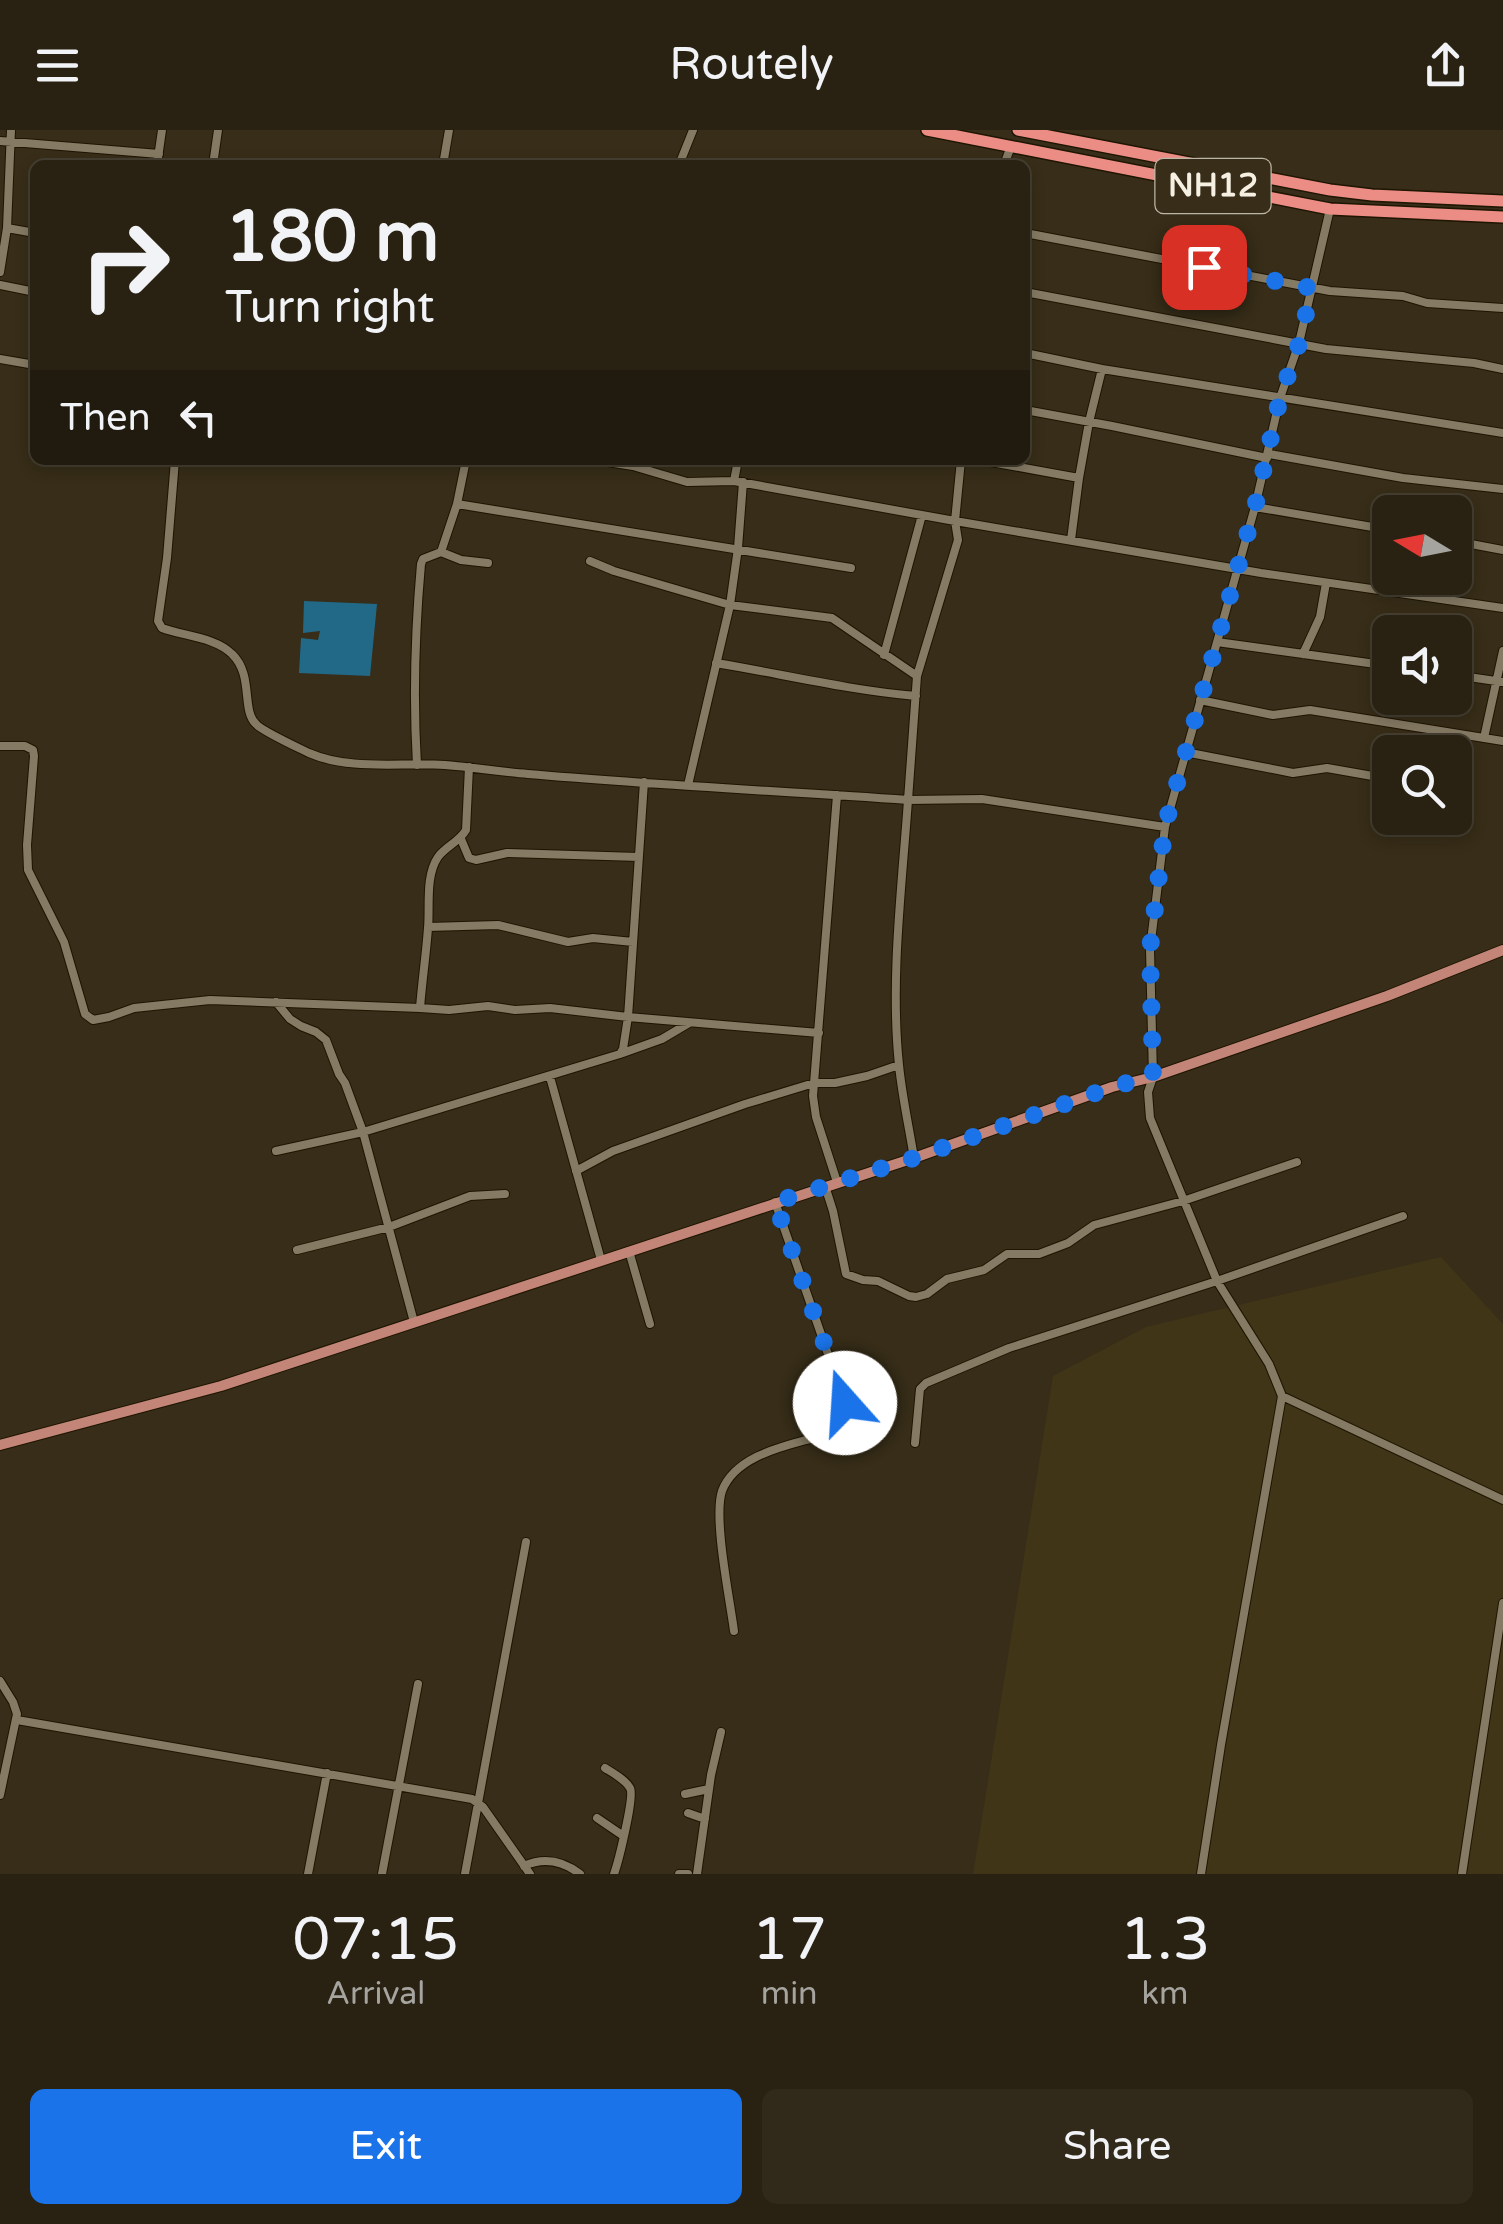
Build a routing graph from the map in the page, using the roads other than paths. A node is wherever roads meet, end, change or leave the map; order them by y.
1 (12, 130) edge
2 (162, 130) edge
3 (218, 130) edge
4 (449, 130) edge
5 (693, 130) edge
6 (927, 130) edge
7 (1018, 130) edge
8 (0, 141) edge
9 (11, 142) junction
10 (1011, 146) junction
11 (159, 154) junction
12 (158, 160) edge
13 (214, 160) edge
14 (444, 160) edge
15 (682, 160) edge
16 (1006, 160) edge
17 (1503, 201) edge
18 (1330, 209) junction
19 (1503, 217) edge
20 (7, 228) junction
21 (30, 233) edge
22 (1030, 234) edge
23 (0, 272) edge
24 (0, 285) edge
25 (1312, 288) junction
26 (30, 291) edge
27 (1030, 293) edge
28 (1503, 308) edge
29 (1299, 344) junction
30 (1030, 354) edge
31 (0, 359) edge
32 (30, 364) edge
33 (1503, 368) edge
34 (1102, 369) junction
35 (1280, 398) junction
36 (1030, 411) edge
37 (1089, 422) junction
38 (1503, 433) edge
39 (1268, 456) junction
40 (174, 465) edge
41 (465, 465) edge
42 (627, 465) edge
43 (738, 465) edge
44 (961, 465) edge
45 (1008, 465) edge
46 (1080, 478) junction
47 (738, 481) junction
48 (1503, 489) edge
49 (457, 504) junction
50 (1255, 507) junction
51 (922, 515) junction
52 (955, 522) junction
53 (1372, 527) edge
54 (1070, 540) junction
55 (1472, 545) edge
56 (738, 548) junction
57 (1503, 550) edge
58 (441, 552) junction
59 (590, 561) dead end
60 (488, 563) dead end
61 (852, 568) dead end
62 (1237, 568) junction
63 (1326, 583) junction
64 (730, 604) junction
65 (1503, 608) edge
66 (1216, 642) junction
67 (1503, 651) edge
68 (1303, 654) junction
69 (884, 655) junction
70 (716, 663) junction
71 (1372, 664) edge
72 (917, 676) junction
73 (1472, 678) edge
74 (1500, 682) edge
75 (916, 696) junction
76 (1200, 700) junction
77 (1484, 738) junction
78 (1503, 740) edge
79 (0, 746) edge
80 (1186, 752) junction
81 (418, 765) junction
82 (469, 768) junction
83 (1372, 776) edge
84 (644, 782) junction
85 (688, 785) junction
86 (838, 795) junction
87 (908, 800) junction
88 (1165, 826) junction
89 (461, 839) junction
90 (639, 857) junction
91 (428, 927) junction
92 (633, 942) junction
93 (1503, 950) edge
94 (276, 1002) junction
95 (420, 1008) junction
96 (628, 1017) junction
97 (691, 1022) junction
98 (819, 1033) junction
99 (620, 1054) junction
100 (899, 1065) junction
101 (1153, 1076) junction
102 (550, 1077) junction
103 (814, 1082) junction
104 (363, 1132) junction
105 (276, 1151) dead end
106 (914, 1158) junction
107 (1297, 1162) dead end
108 (576, 1171) junction
109 (837, 1182) junction
110 (824, 1186) junction
111 (505, 1194) dead end
112 (1183, 1201) junction
113 (775, 1202) junction
114 (1402, 1216) dead end
115 (390, 1228) junction
116 (297, 1250) dead end
117 (629, 1251) junction
118 (601, 1260) junction
119 (1217, 1281) junction
120 (414, 1322) junction
121 (650, 1324) dead end
122 (1282, 1396) junction
123 (915, 1443) dead end
124 (0, 1445) edge
125 (1503, 1500) edge
126 (526, 1542) dead end
127 (1503, 1602) edge
128 (734, 1631) dead end
129 (0, 1681) edge
130 (418, 1684) dead end
131 (17, 1720) junction
132 (721, 1732) dead end
133 (605, 1768) dead end
134 (327, 1773) junction
135 (399, 1786) junction
136 (709, 1789) junction
137 (686, 1794) dead end
138 (0, 1795) edge
139 (478, 1804) junction
140 (688, 1814) dead end
141 (597, 1818) dead end
142 (705, 1818) junction
143 (622, 1835) junction
144 (527, 1870) edge
145 (308, 1874) edge
146 (382, 1874) edge
147 (465, 1874) edge
148 (580, 1874) edge
149 (614, 1874) edge
150 (679, 1874) edge
151 (688, 1874) edge
152 (697, 1874) edge
153 (1201, 1874) edge
154 (1462, 1874) edge

1 - 9 street
2 - 11 street
3 - 13 street
4 - 14 street
5 - 15 street
6 - 10 highway, NH12
7 - 17 highway, NH12
8 - 9 street
9 - 11 street
9 - 20 street
10 - 16 street
10 - 18 highway, NH12
11 - 12 street
18 - 19 highway, NH12
18 - 25 street
20 - 21 street
20 - 23 street
22 - 25 street
24 - 26 street
25 - 28 street
25 - 29 street
27 - 29 street
29 - 33 street
29 - 35 street
30 - 34 street
31 - 32 street
34 - 35 street
34 - 37 street
35 - 38 street
35 - 39 street
36 - 37 street
37 - 39 street
37 - 46 street
39 - 48 street
39 - 50 street
40 - 81 street
41 - 49 street
42 - 47 street
43 - 47 street
44 - 52 street
45 - 46 street
46 - 54 street
47 - 51 street
47 - 56 street
49 - 56 street
49 - 58 street
50 - 53 street
50 - 62 street
51 - 52 street
51 - 69 street
52 - 54 street
52 - 72 street
54 - 62 street
55 - 57 street
56 - 61 street
56 - 64 street
58 - 60 street
58 - 81 street
59 - 64 street
62 - 63 street
62 - 66 street
63 - 65 street
63 - 68 street
64 - 69 street
64 - 70 street
66 - 68 street
66 - 76 street
67 - 74 street
68 - 71 street
69 - 72 street
70 - 75 street
70 - 85 street
72 - 75 street
73 - 74 street
74 - 77 street
75 - 87 street
76 - 77 street
76 - 80 street
77 - 78 street
79 - 94 street
80 - 83 street
80 - 88 street
81 - 82 street
82 - 84 street
82 - 89 street
84 - 85 street
84 - 90 street
85 - 86 street
86 - 87 street
86 - 98 street
87 - 88 street
87 - 100 street
88 - 101 street
89 - 90 street
89 - 91 street
90 - 92 street
91 - 92 street
91 - 95 street
92 - 96 street
93 - 101 main road
94 - 95 street
94 - 104 street
95 - 96 street
96 - 97 street
96 - 99 street
97 - 98 street
97 - 99 street
98 - 103 street
99 - 102 street
100 - 103 street
100 - 106 street
101 - 106 main road
101 - 112 street
102 - 104 street
102 - 108 street
103 - 108 street
103 - 109 street
104 - 105 street
104 - 115 street
106 - 109 main road
107 - 112 street
108 - 118 street
109 - 110 main road
110 - 112 street
110 - 113 main road
111 - 115 street
112 - 119 street
113 - 117 main road
113 - 128 street
114 - 119 street
115 - 116 street
115 - 120 street
117 - 118 main road
117 - 121 street
118 - 120 main road
119 - 122 street
119 - 123 street
120 - 124 main road
122 - 125 street
122 - 153 street
126 - 139 street
127 - 154 street
129 - 131 street
130 - 135 street
131 - 134 street
131 - 138 street
132 - 136 street
133 - 143 street
134 - 135 street
134 - 145 street
135 - 139 street
135 - 146 street
136 - 137 street
136 - 142 street
139 - 144 street
139 - 147 street
140 - 142 street
141 - 143 street
142 - 152 street
143 - 149 street
144 - 148 street
150 - 151 street

